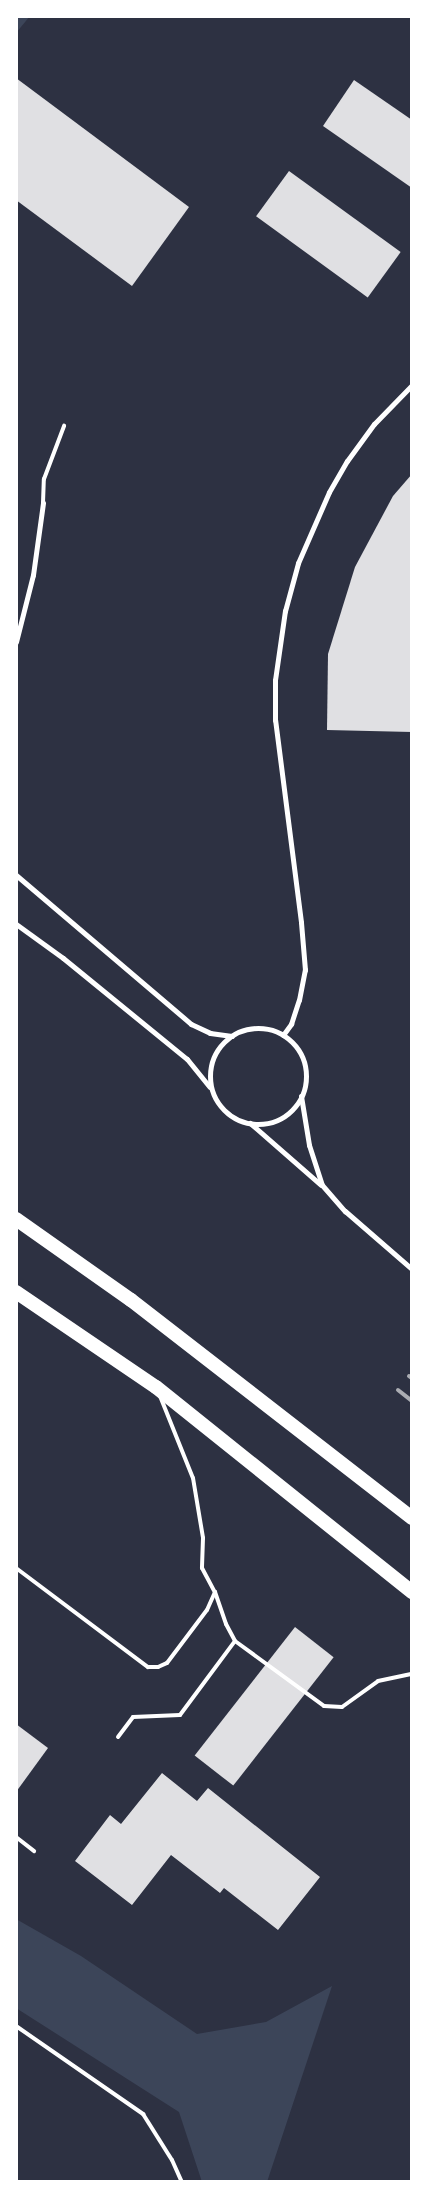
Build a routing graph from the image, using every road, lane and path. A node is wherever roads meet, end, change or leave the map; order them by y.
1 (412, 385) edge
2 (64, 426) dead end
3 (44, 503) joint
4 (16, 642) edge
5 (16, 874) edge
6 (16, 924) edge
7 (283, 1035) junction
8 (232, 1036) junction
9 (213, 1090) junction
10 (301, 1096) junction
11 (250, 1123) junction
12 (322, 1185) junction
13 (16, 1219) edge
14 (412, 1269) edge
15 (16, 1292) edge
16 (156, 1387) junction
17 (412, 1518) edge
18 (16, 1568) edge
19 (215, 1592) junction
20 (412, 1592) edge
21 (235, 1641) junction
22 (412, 1674) edge
23 (118, 1737) dead end
24 (16, 1837) edge
25 (34, 1851) dead end
26 (16, 2026) edge
27 (182, 2182) edge

1 - 7 street
2 - 3 lane
3 - 4 street
5 - 8 street
6 - 9 street
7 - 8 street
7 - 10 street
8 - 9 street
9 - 11 street
10 - 11 street
10 - 12 street
11 - 12 street
12 - 14 street
13 - 17 highway
15 - 16 highway
16 - 19 lane
16 - 20 highway
18 - 19 lane
19 - 21 lane
21 - 22 lane
21 - 23 lane
24 - 25 lane
26 - 27 lane

